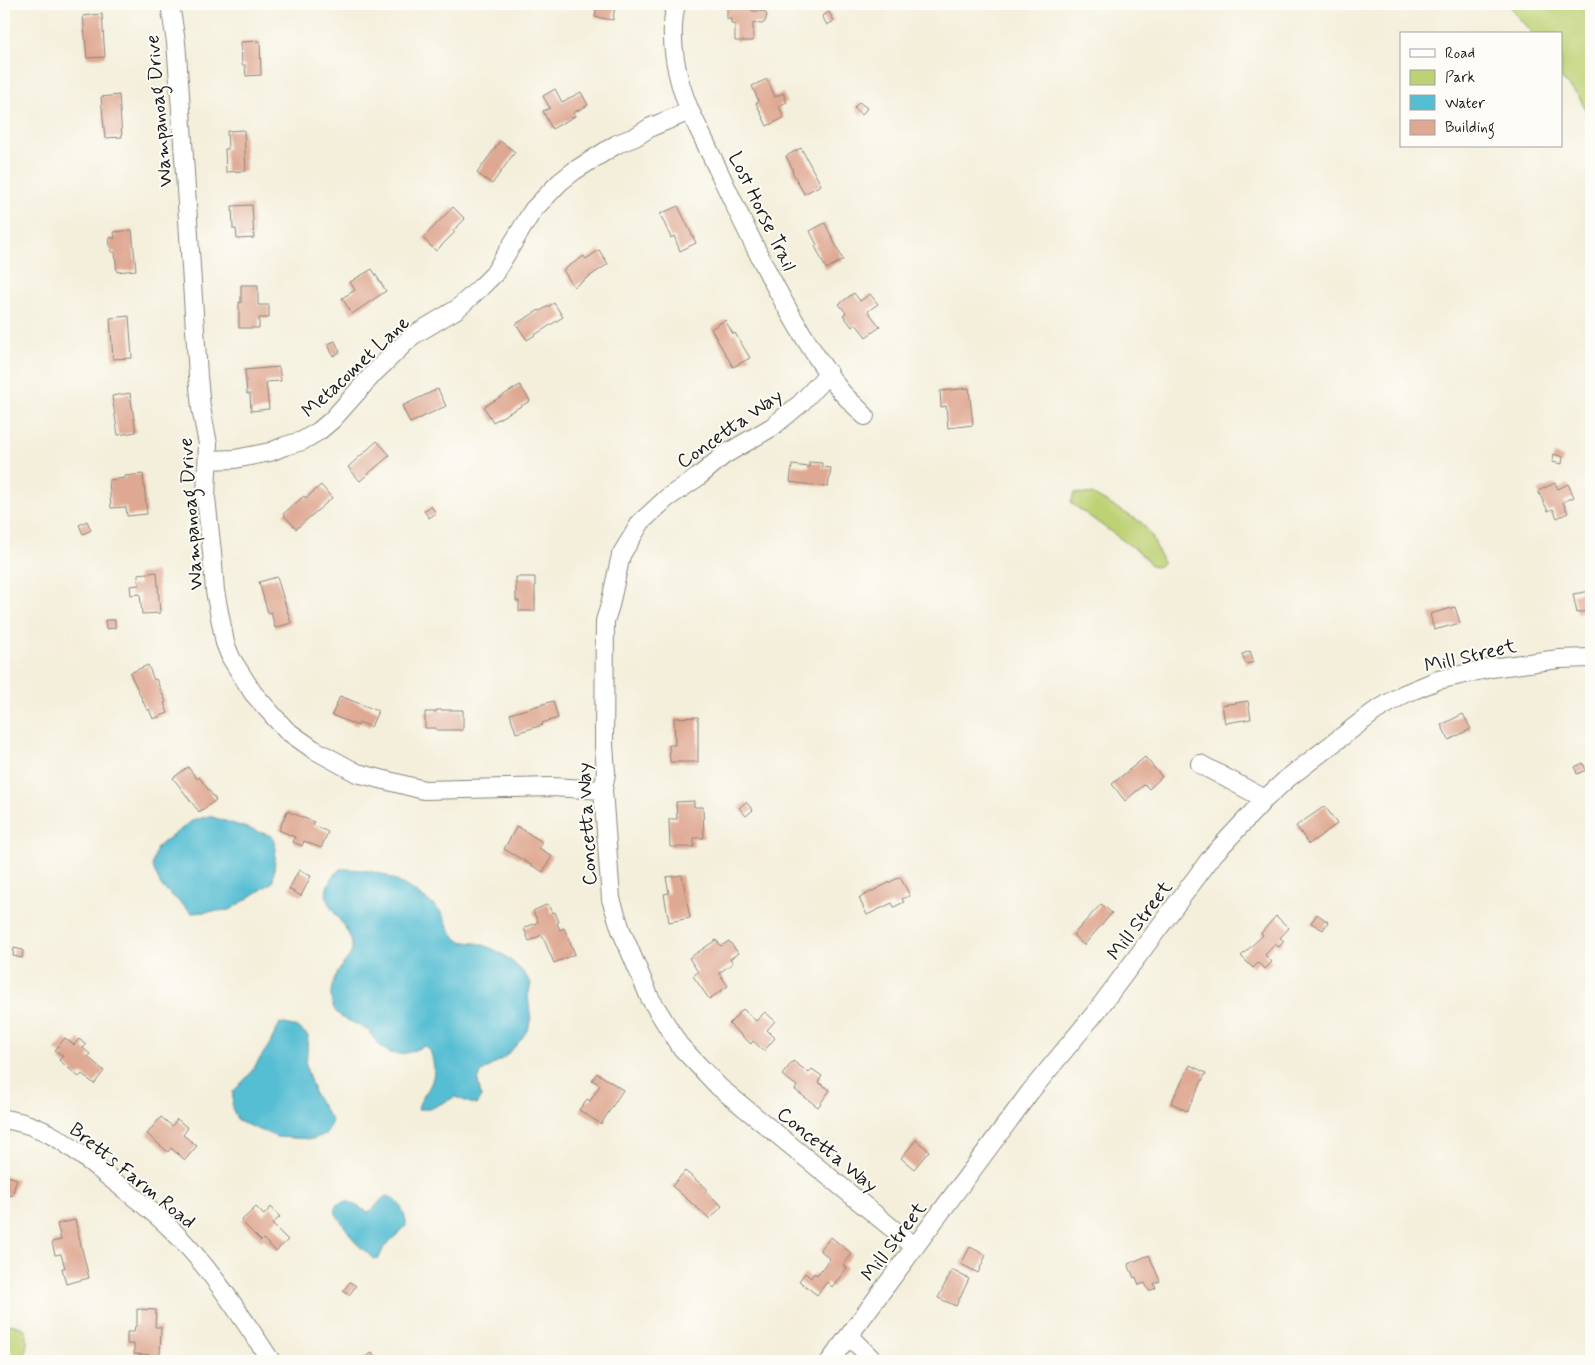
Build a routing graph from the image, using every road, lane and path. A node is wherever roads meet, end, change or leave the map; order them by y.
1 (170, 4) edge
2 (676, 4) edge
3 (690, 111) junction
4 (829, 373) junction
5 (866, 416) dead end
6 (208, 460) junction
7 (1591, 658) edge
8 (1200, 764) dead end
9 (603, 790) junction
10 (1265, 799) junction
11 (4, 1119) edge
12 (915, 1247) junction
13 (849, 1336) junction
14 (270, 1361) edge
15 (830, 1361) edge
16 (874, 1361) edge

1 - 6 street, Wampanoag Drive
2 - 3 street, Lost Horse Trail
3 - 4 street, Lost Horse Trail
3 - 6 street, Metacomet Lane
4 - 5 street, Lost Horse Trail
4 - 9 street, Concetta Way
6 - 9 street, Wampanoag Drive
7 - 10 street, Mill Street
8 - 10 street
9 - 12 street, Concetta Way
10 - 12 street, Mill Street
11 - 14 street, Bretts Farm Road
12 - 13 street, Mill Street
13 - 15 street, Mill Street
13 - 16 street

